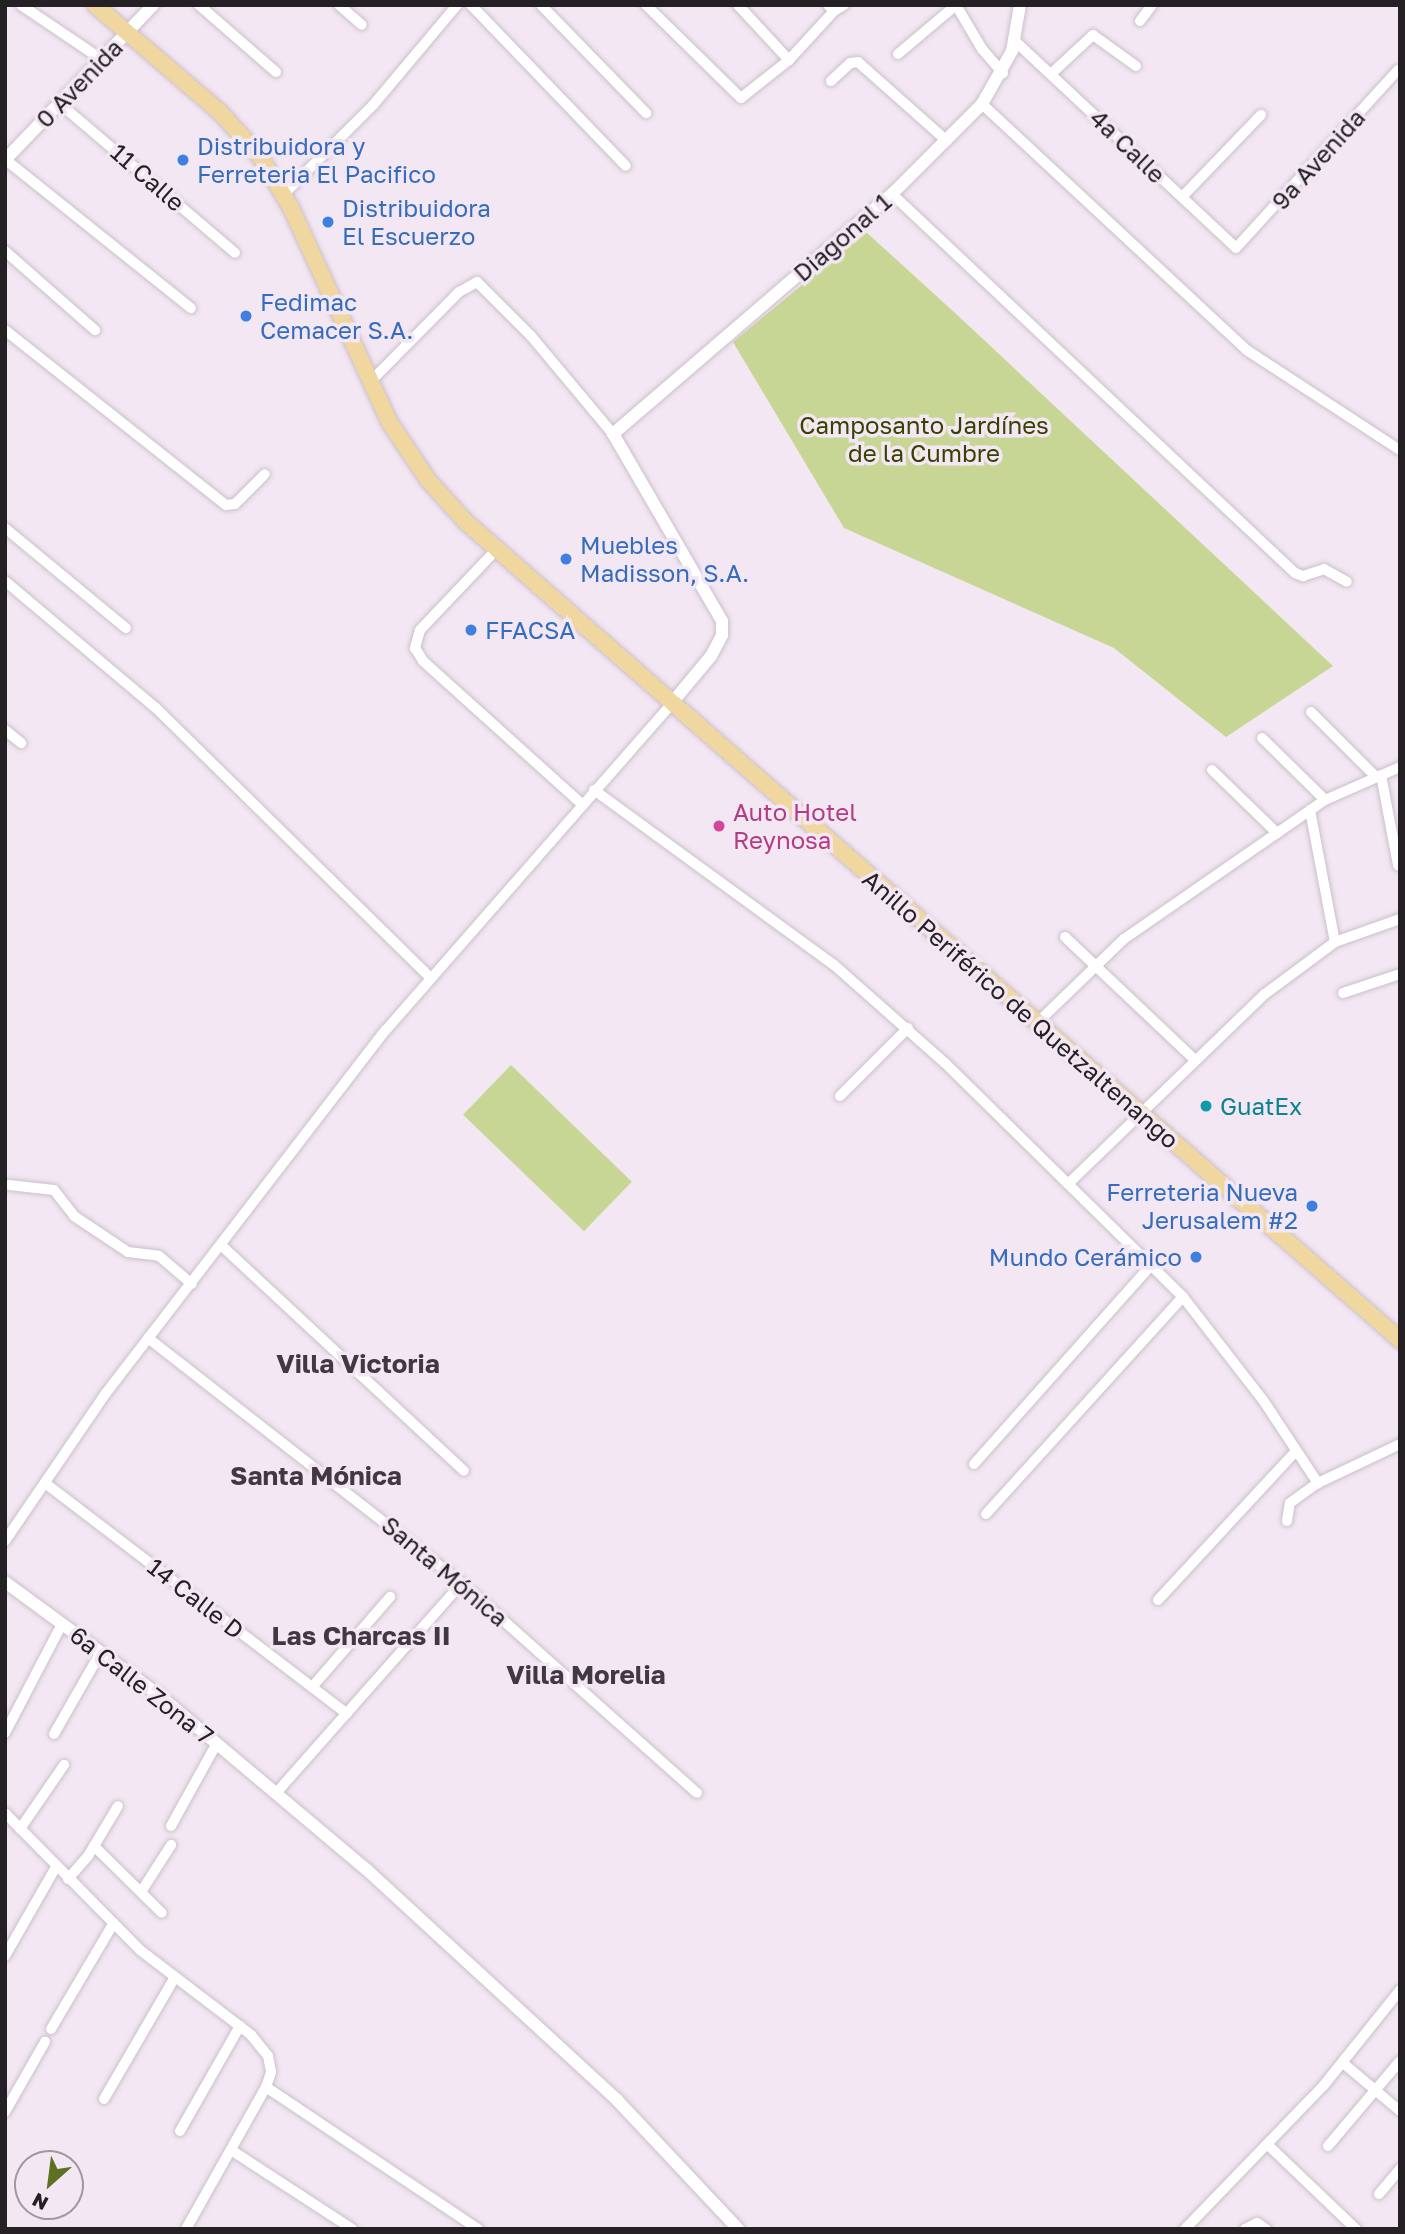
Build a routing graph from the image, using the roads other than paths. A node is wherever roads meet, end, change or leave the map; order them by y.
1 (21, 5) edge
2 (96, 5) edge
3 (153, 5) edge
4 (199, 5) edge
5 (339, 5) edge
6 (457, 5) edge
7 (471, 5) edge
8 (541, 5) edge
9 (646, 5) edge
10 (738, 5) edge
11 (844, 5) edge
12 (956, 5) edge
13 (1020, 5) edge
14 (1152, 5) edge
15 (831, 8) edge
16 (1140, 20) dead end
17 (362, 25) dead end
18 (128, 32) junction
19 (1016, 42) junction
20 (898, 54) dead end
21 (101, 59) junction
22 (789, 60) junction
23 (1136, 66) dead end
24 (1398, 70) dead end
25 (276, 72) dead end
26 (1003, 73) junction
27 (1052, 73) junction
28 (831, 81) dead end
29 (59, 103) junction
30 (982, 104) junction
31 (646, 113) dead end
32 (1261, 115) dead end
33 (947, 141) junction
34 (7, 155) edge
35 (626, 166) dead end
36 (284, 194) junction
37 (892, 194) junction
38 (1182, 198) junction
39 (1239, 248) joint
40 (5, 251) edge
41 (235, 253) dead end
42 (191, 309) dead end
43 (5, 330) edge
44 (95, 330) dead end
45 (369, 382) junction
46 (614, 434) junction
47 (1400, 450) edge
48 (265, 474) dead end
49 (5, 528) edge
50 (496, 550) junction
51 (5, 581) edge
52 (1347, 582) dead end
53 (125, 628) dead end
54 (671, 704) junction
55 (1311, 712) dead end
56 (5, 730) edge
57 (1262, 738) dead end
58 (22, 743) dead end
59 (1400, 767) edge
60 (1212, 770) dead end
61 (1379, 776) junction
62 (594, 790) junction
63 (1325, 800) junction
64 (582, 804) junction
65 (1310, 810) junction
66 (1277, 833) junction
67 (1398, 865) edge
68 (1400, 919) edge
69 (1065, 937) dead end
70 (1335, 942) junction
71 (1095, 964) junction
72 (1400, 974) edge
73 (430, 978) junction
74 (1343, 993) dead end
75 (1037, 1023) junction
76 (908, 1028) junction
77 (1195, 1059) junction
78 (840, 1096) dead end
79 (1138, 1112) junction
80 (1068, 1184) junction
81 (9, 1185) dead end
82 (222, 1246) junction
83 (1152, 1264) junction
84 (192, 1284) junction
85 (1183, 1297) junction
86 (148, 1338) junction
87 (1400, 1340) edge
88 (1400, 1444) edge
89 (1296, 1451) junction
90 (974, 1464) dead end
91 (464, 1471) dead end
92 (45, 1483) junction
93 (1318, 1483) junction
94 (986, 1514) dead end
95 (1287, 1521) dead end
96 (5, 1541) edge
97 (5, 1582) edge
98 (462, 1583) junction
99 (390, 1597) dead end
100 (1158, 1600) dead end
101 (62, 1624) junction
102 (101, 1652) junction
103 (313, 1686) junction
104 (347, 1714) junction
105 (5, 1733) edge
106 (54, 1734) dead end
107 (217, 1743) junction
108 (64, 1765) dead end
109 (277, 1792) junction
110 (697, 1793) dead end
111 (118, 1806) dead end
112 (5, 1813) edge
113 (171, 1826) dead end
114 (20, 1829) junction
115 (171, 1845) dead end
116 (94, 1846) junction
117 (56, 1867) junction
118 (68, 1879) junction
119 (141, 1892) junction
120 (162, 1913) dead end
121 (113, 1924) junction
122 (5, 1955) edge
123 (175, 1977) junction
124 (1400, 1990) edge
125 (240, 2026) junction
126 (51, 2029) dead end
127 (45, 2042) dead end
128 (1400, 2062) edge
129 (1343, 2063) junction
130 (267, 2087) junction
131 (1375, 2090) junction
132 (104, 2099) dead end
133 (1400, 2111) edge
134 (5, 2112) edge
135 (180, 2131) dead end
136 (1268, 2145) junction
137 (1328, 2146) dead end
138 (231, 2150) junction
139 (1400, 2169) edge
140 (1379, 2194) dead end
141 (186, 2229) edge
142 (352, 2229) edge
143 (478, 2229) edge
144 (738, 2229) edge
145 (1185, 2229) edge
146 (1245, 2229) edge
147 (1266, 2229) edge
148 (1356, 2229) edge

1 - 21 street
2 - 18 highway, Anillo Periférico de Quetzaltenango
3 - 18 street, 0 Avenida
4 - 25 street
5 - 17 street
6 - 36 street
7 - 35 street
8 - 31 street
9 - 22 street
10 - 22 street
11 - 15 street
12 - 20 street
12 - 26 street
13 - 19 street, Diagonal 1
14 - 16 street
15 - 22 street
18 - 21 street, 0 Avenida
18 - 36 highway, Anillo Periférico de Quetzaltenango
19 - 26 street, Diagonal 1
19 - 27 street, 4a Calle
21 - 29 street, 0 Avenida
23 - 27 street
24 - 39 street, 9a Avenida
26 - 30 street, Diagonal 1
27 - 38 street, 4a Calle
28 - 33 street
29 - 34 street, 0 Avenida
29 - 41 street, 11 Calle
30 - 33 street, Diagonal 1
30 - 47 street
32 - 38 street
33 - 37 street, Diagonal 1
34 - 42 street
36 - 45 highway, Anillo Periférico de Quetzaltenango
37 - 46 street, Diagonal 1
37 - 52 street
38 - 39 street, 4a Calle
40 - 44 street
43 - 48 street
45 - 46 street
45 - 50 highway, Anillo Periférico de Quetzaltenango
46 - 54 street
49 - 53 street
50 - 54 highway, Anillo Periférico de Quetzaltenango
50 - 64 street
51 - 73 street
54 - 62 street
54 - 75 highway, Anillo Periférico de Quetzaltenango
55 - 61 street
56 - 58 street
57 - 63 street
59 - 61 street
60 - 66 street
61 - 63 street
61 - 67 street
62 - 64 street
62 - 76 street
63 - 65 street
64 - 73 street
65 - 66 street
65 - 70 street
66 - 71 street
68 - 70 street
69 - 71 street
70 - 77 street
71 - 75 street
71 - 77 street
72 - 74 street
73 - 82 street
75 - 79 highway, Anillo Periférico de Quetzaltenango
76 - 78 street
76 - 80 street
77 - 79 street
79 - 80 street
79 - 87 highway, Anillo Periférico de Quetzaltenango
80 - 83 street
81 - 84 street
82 - 84 street
82 - 91 street
83 - 85 street
83 - 90 street
84 - 86 street
85 - 89 street
85 - 94 street
86 - 92 street
86 - 98 street, Santa Mónica
88 - 93 street
89 - 93 street
89 - 100 street
92 - 96 street
92 - 103 street, 14 Calle D
93 - 95 street
97 - 101 street, 6a Calle Zona 7
98 - 104 street
98 - 110 street, Santa Mónica
99 - 103 street
101 - 102 street, 6a Calle Zona 7
101 - 105 street
102 - 106 street
102 - 107 street, 6a Calle Zona 7
103 - 104 street, 14 Calle D
104 - 109 street
107 - 109 street, 6a Calle Zona 7
107 - 113 street
108 - 114 street
109 - 144 street, 6a Calle Zona 7
111 - 116 street
112 - 114 street
114 - 117 street
115 - 119 street
116 - 118 street
116 - 119 street
117 - 118 street
117 - 122 street
118 - 121 street
119 - 120 street
121 - 123 street
121 - 126 street
123 - 125 street
123 - 132 street
124 - 129 street
125 - 130 street
125 - 135 street
127 - 134 street
128 - 131 street
129 - 131 street
129 - 136 street
130 - 138 street
130 - 143 street
131 - 133 street
131 - 137 street
136 - 145 street
136 - 148 street
138 - 141 street
138 - 142 street
139 - 140 street
146 - 147 street

